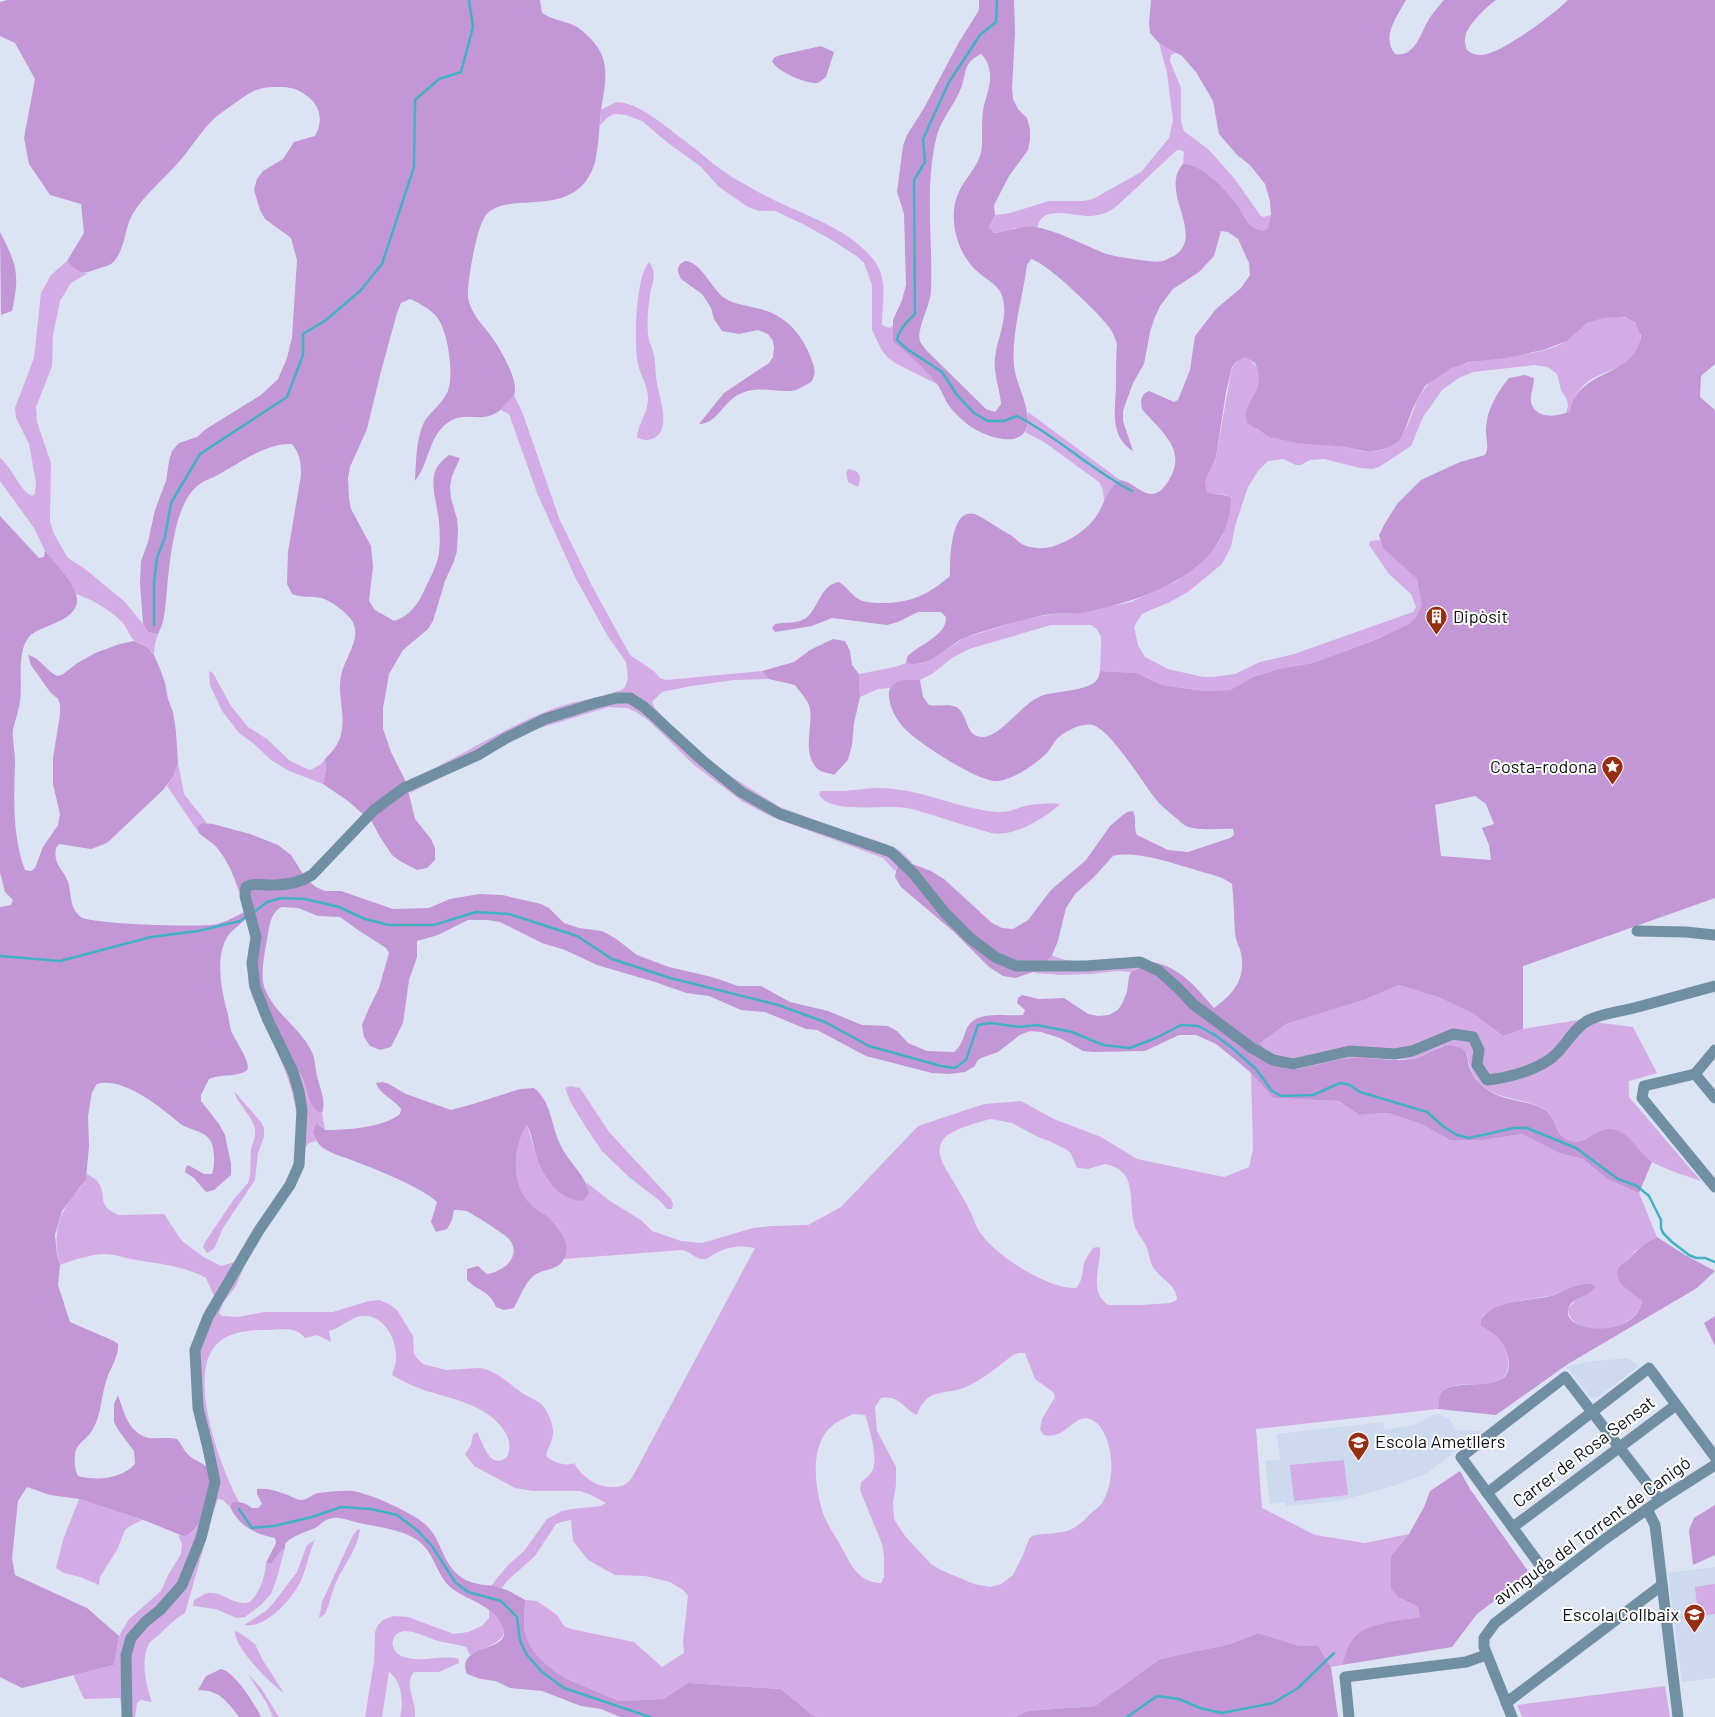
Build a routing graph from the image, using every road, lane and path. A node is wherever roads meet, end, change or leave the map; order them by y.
1 (1637, 931) dead end
2 (1715, 935) edge
3 (1715, 986) edge
4 (1715, 1050) edge
5 (1695, 1074) junction
6 (1715, 1098) edge
7 (1715, 1187) edge
8 (1676, 1405) junction
9 (1592, 1412) junction
10 (1619, 1447) junction
11 (1715, 1457) edge
12 (1715, 1465) edge
13 (1487, 1493) junction
14 (1660, 1500) junction
15 (1647, 1509) junction
16 (1513, 1527) junction
17 (1551, 1580) junction
18 (1662, 1585) junction
19 (1486, 1655) junction
20 (1506, 1703) junction
21 (127, 1717) edge
22 (1350, 1717) edge
23 (1512, 1717) edge
24 (1678, 1717) edge

1 - 2 street
3 - 21 street
4 - 5 street
5 - 6 street
5 - 7 street
8 - 9 street
8 - 10 street, Carrer de Rosa Sensat
8 - 11 street
9 - 10 street
9 - 13 street
9 - 13 street
10 - 14 street
10 - 16 street, Carrer de Rosa Sensat
12 - 14 street, avinguda del Torrent de Canigó
13 - 16 street
14 - 15 street, avinguda del Torrent de Canigó
15 - 17 street, avinguda del Torrent de Canigó
15 - 18 street
16 - 17 street
17 - 19 street, avinguda del Torrent de Canigó
18 - 20 street
18 - 24 street
19 - 20 street
19 - 22 street
20 - 23 street

